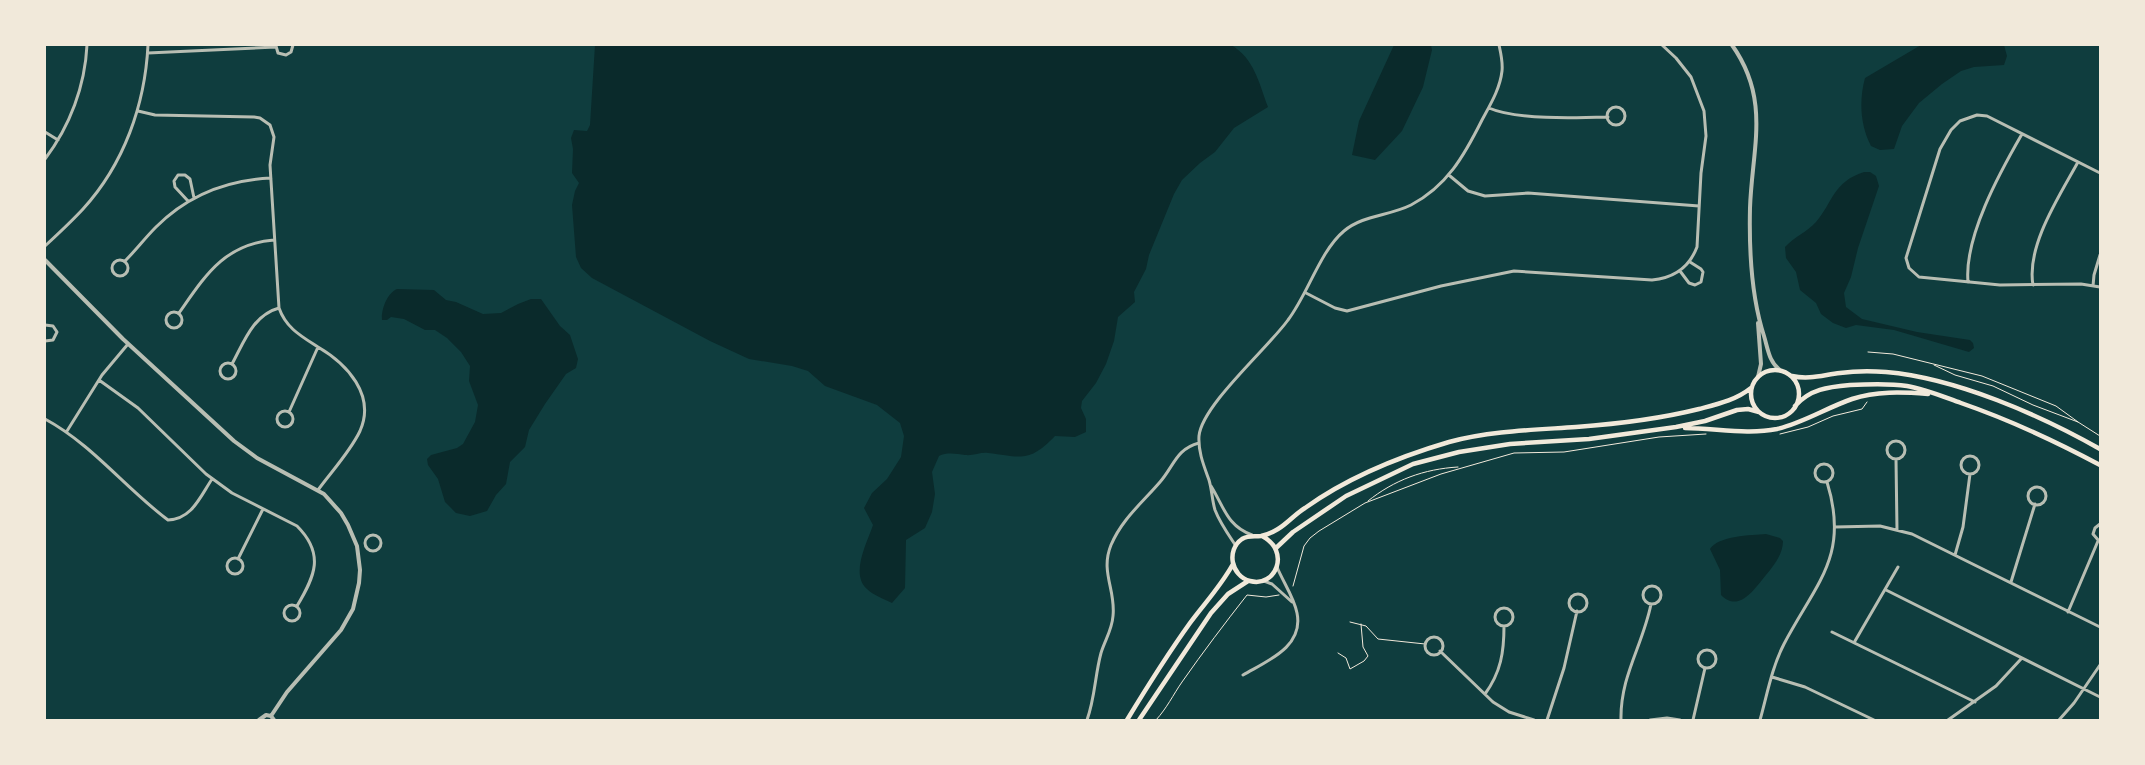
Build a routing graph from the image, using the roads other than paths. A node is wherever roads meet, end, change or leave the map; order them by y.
1 (87, 45) edge
2 (148, 45) edge
3 (293, 45) edge
4 (1499, 45) edge
5 (1662, 45) edge
6 (1732, 45) edge
7 (276, 46) edge
8 (148, 53) junction
9 (1489, 108) junction
10 (138, 111) junction
11 (1608, 117) junction
12 (45, 132) edge
13 (2022, 134) junction
14 (58, 140) junction
15 (45, 159) edge
16 (2078, 162) junction
17 (2100, 173) edge
18 (1450, 175) junction
19 (271, 178) junction
20 (194, 198) junction
21 (188, 201) junction
22 (1700, 206) junction
23 (274, 240) junction
24 (45, 246) edge
25 (2100, 255) edge
26 (45, 260) edge
27 (125, 262) junction
28 (1690, 262) junction
29 (1680, 271) junction
30 (1968, 282) junction
31 (2033, 285) junction
32 (2093, 286) junction
33 (2100, 287) edge
34 (1306, 293) junction
35 (279, 308) junction
36 (179, 313) junction
37 (1758, 318) junction
38 (45, 325) edge
39 (45, 340) edge
40 (128, 344) junction
41 (318, 347) junction
42 (232, 364) junction
43 (1780, 370) junction
44 (1792, 376) junction
45 (1758, 377) junction
46 (99, 380) junction
47 (1751, 388) junction
48 (1939, 395) junction
49 (1795, 406) junction
50 (289, 412) junction
51 (1759, 412) junction
52 (45, 419) edge
53 (1676, 427) junction
54 (67, 431) junction
55 (1199, 442) junction
56 (2100, 450) edge
57 (1896, 459) junction
58 (2100, 465) edge
59 (1970, 474) junction
60 (212, 479) junction
61 (1827, 482) junction
62 (1210, 483) junction
63 (318, 490) junction
64 (2035, 504) junction
65 (264, 509) junction
66 (2100, 524) edge
67 (1835, 526) junction
68 (1897, 530) junction
69 (1252, 536) junction
70 (1262, 536) junction
71 (2099, 541) edge
72 (365, 544) junction
73 (357, 546) junction
74 (1236, 546) junction
75 (1276, 548) junction
76 (1955, 555) junction
77 (238, 559) junction
78 (1233, 564) junction
79 (1277, 567) junction
80 (1898, 567) dead end
81 (1263, 580) junction
82 (1248, 581) junction
83 (2011, 583) junction
84 (1886, 590) junction
85 (1294, 604) junction
86 (1651, 604) junction
87 (297, 606) junction
88 (1577, 611) junction
89 (2068, 612) junction
90 (1504, 626) junction
91 (2100, 627) edge
92 (1832, 632) dead end
93 (1855, 641) junction
94 (1440, 651) junction
95 (2021, 659) junction
96 (2100, 665) edge
97 (1705, 668) junction
98 (1243, 675) dead end
99 (1772, 677) junction
100 (2084, 690) junction
101 (1485, 694) junction
102 (2100, 697) edge
103 (1975, 702) junction
104 (272, 718) edge
105 (260, 720) edge
106 (1087, 720) edge
107 (1127, 720) edge
108 (1139, 720) edge
109 (1534, 720) edge
110 (1547, 720) edge
111 (1621, 720) edge
112 (1650, 720) edge
113 (1680, 720) edge
114 (1693, 720) edge
115 (1760, 720) edge
116 (1874, 720) edge
117 (1948, 720) edge
118 (2059, 720) edge

1 - 14 street
2 - 8 street
3 - 7 street
4 - 9 street
5 - 22 street
6 - 37 street
7 - 8 street
8 - 10 street
9 - 11 street
9 - 18 street
10 - 19 street
10 - 24 street
11 - 11 street
12 - 14 street
13 - 16 street
13 - 30 street
13 - 30 street
14 - 15 street
16 - 17 street
16 - 31 street
18 - 22 street
18 - 34 street
19 - 20 street
19 - 23 street
20 - 21 street
20 - 21 street
21 - 27 street
22 - 28 street
23 - 35 street
23 - 36 street
25 - 32 street
26 - 40 street
27 - 27 street
28 - 29 street
28 - 29 street
29 - 34 street
30 - 31 street
31 - 32 street
32 - 33 street
34 - 55 street
35 - 41 street
35 - 42 street
36 - 36 street
37 - 43 street
37 - 45 street
38 - 39 street
40 - 46 street
40 - 63 street
41 - 50 street
41 - 63 street
42 - 42 street
43 - 44 main road
43 - 45 main road
44 - 49 main road
44 - 56 main road
45 - 47 main road
46 - 54 street
46 - 60 street
47 - 51 main road
47 - 70 main road
48 - 49 main road
48 - 53 main road
48 - 58 main road
49 - 51 main road
50 - 50 street
51 - 53 main road
52 - 54 street
53 - 75 main road
54 - 60 street
55 - 62 street
55 - 106 street
57 - 57 street
57 - 68 street
59 - 59 street
59 - 76 street
60 - 65 street
61 - 61 street
61 - 67 street
62 - 69 street
62 - 74 street
63 - 73 street
64 - 64 street
64 - 83 street
65 - 77 street
65 - 87 street
66 - 71 street
67 - 68 street
67 - 99 street
68 - 76 street
69 - 70 main road
69 - 74 main road
70 - 75 main road
71 - 89 street
72 - 72 street
72 - 73 street
73 - 104 street
74 - 78 main road
75 - 79 main road
76 - 83 street
77 - 77 street
78 - 82 main road
78 - 107 main road
79 - 81 main road
79 - 85 street
80 - 84 street
81 - 82 main road
81 - 85 street
82 - 108 main road
83 - 89 street
84 - 93 street
84 - 95 street
85 - 98 street
86 - 86 street
86 - 111 street
87 - 87 street
88 - 88 street
88 - 110 street
89 - 91 street
90 - 90 street
90 - 101 street
92 - 93 street
93 - 103 street
94 - 94 street
94 - 101 street
95 - 100 street
95 - 103 street
96 - 100 street
97 - 97 street
97 - 114 street
99 - 115 street
99 - 116 street
100 - 102 street
100 - 118 street
101 - 109 street
103 - 117 street
104 - 105 street
112 - 113 street

